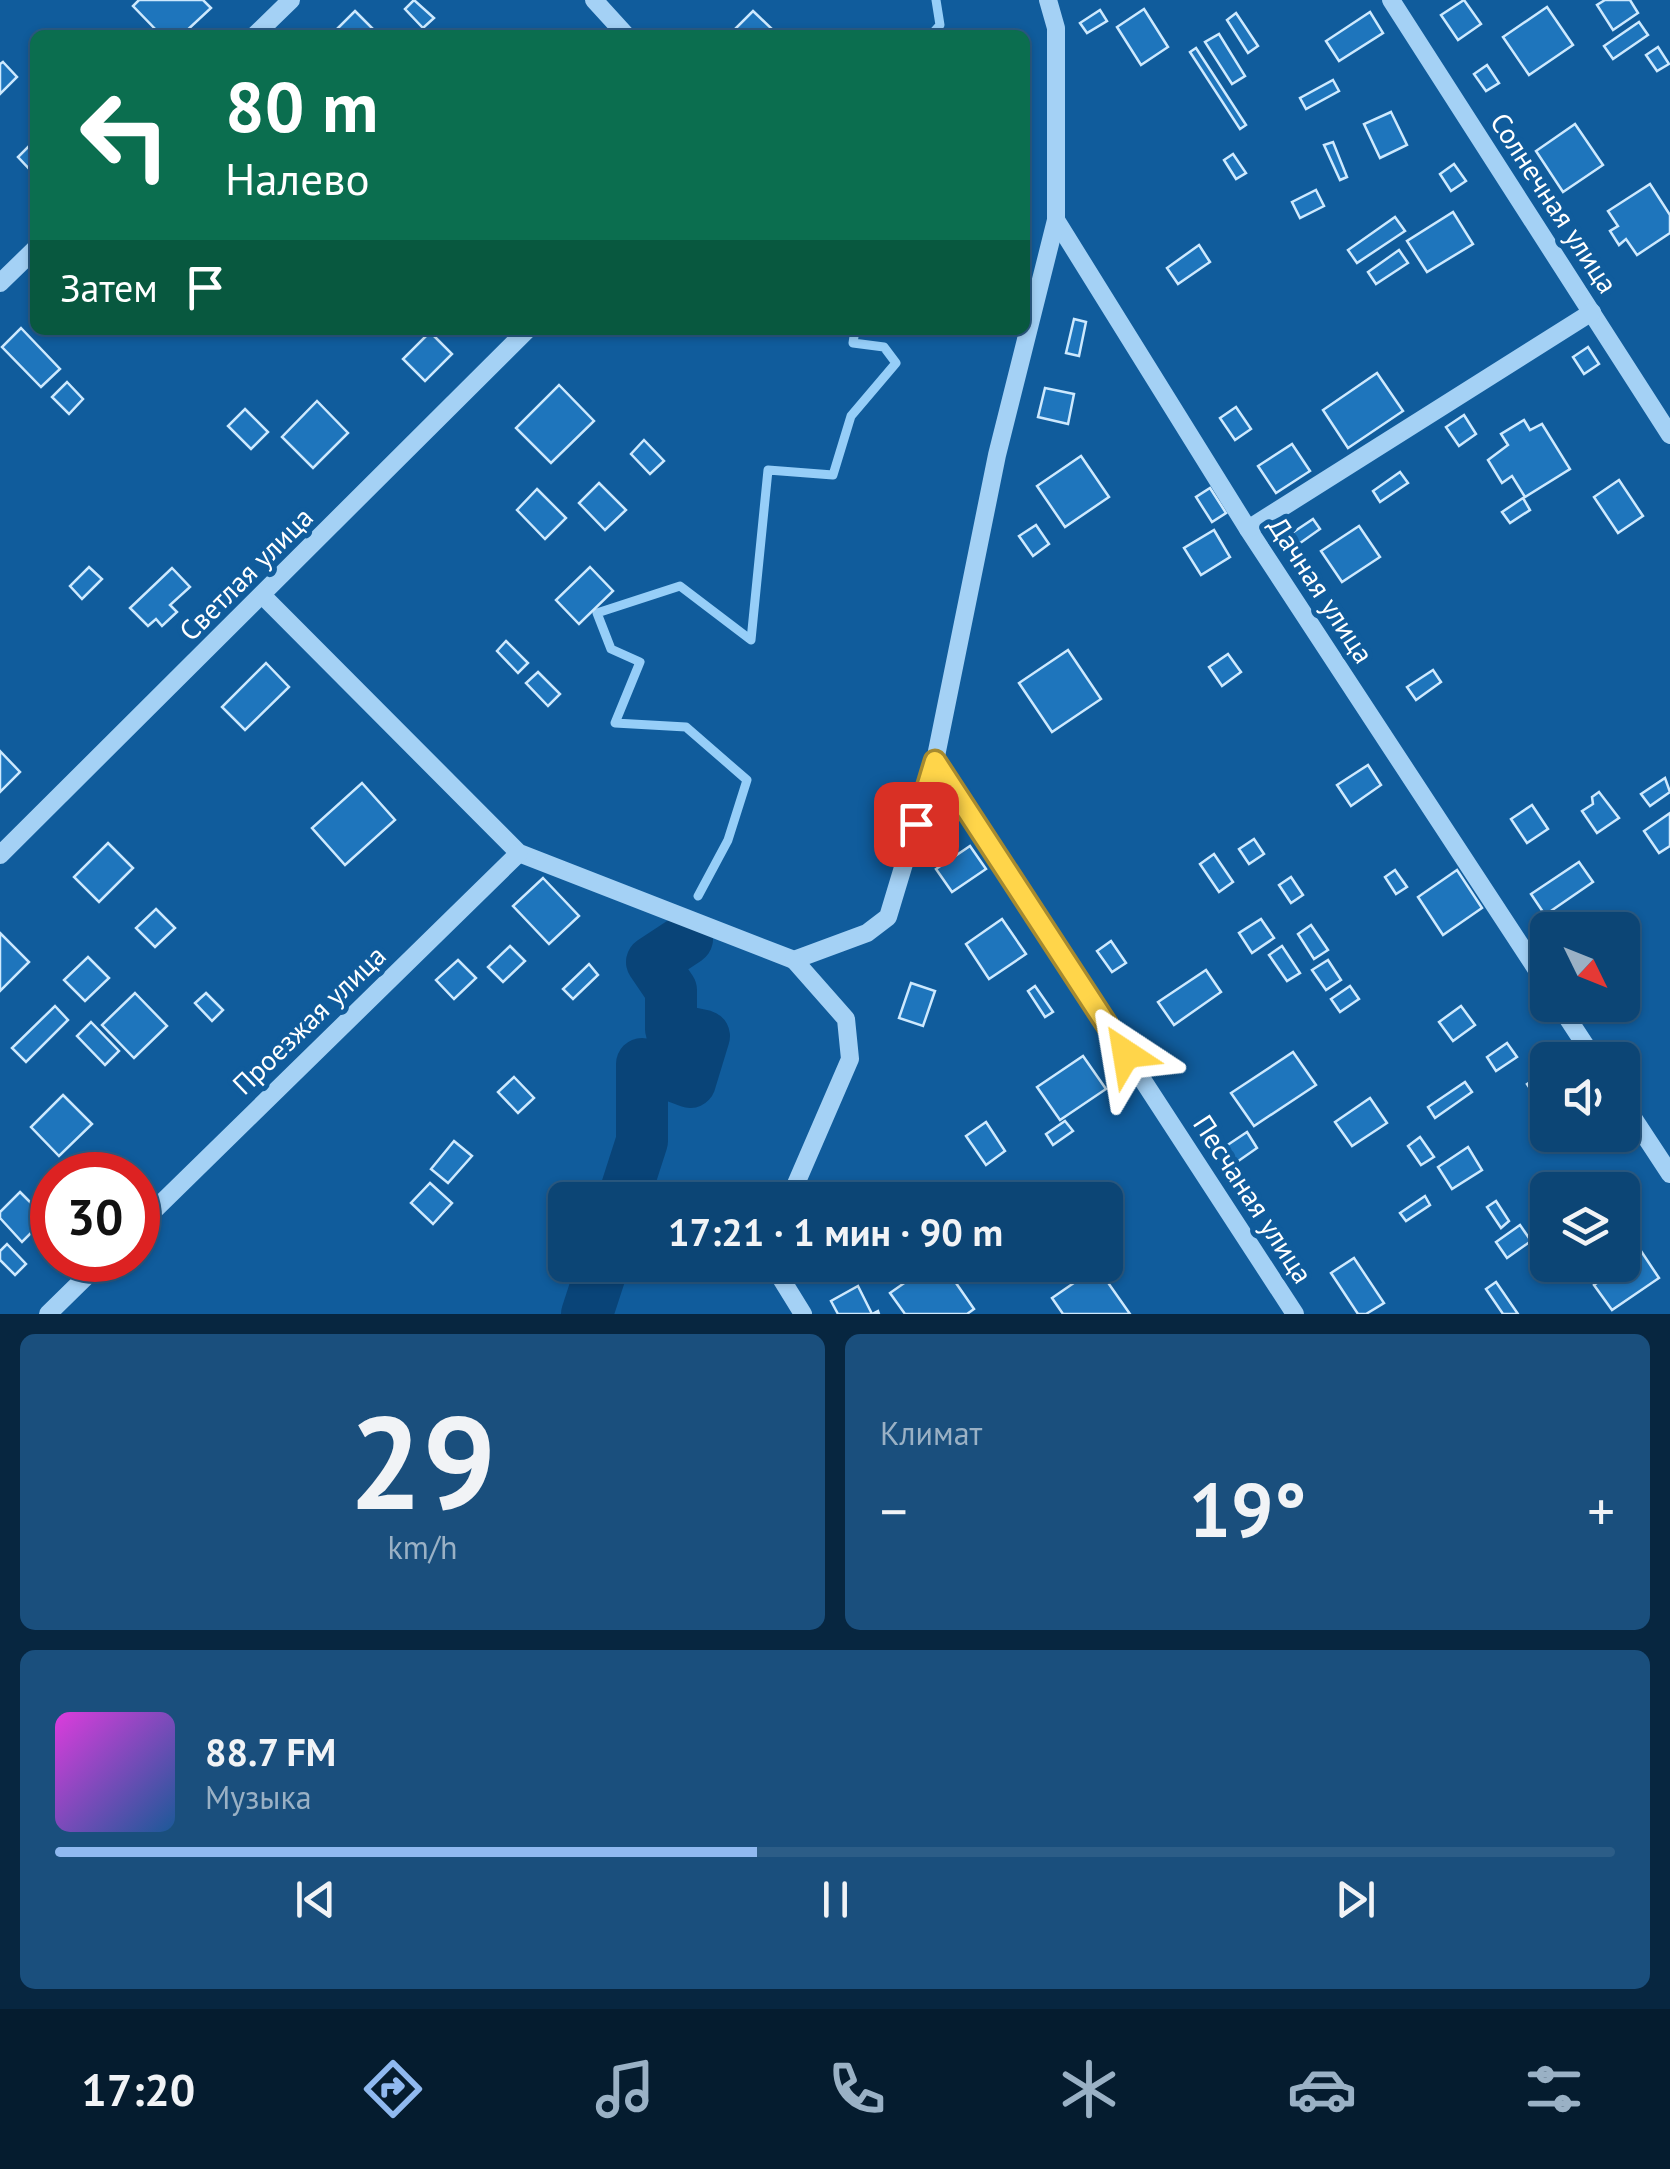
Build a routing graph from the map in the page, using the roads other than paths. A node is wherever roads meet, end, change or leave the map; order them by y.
1 (291, 0) edge
2 (594, 0) edge
3 (1048, 0) edge
4 (1391, 0) edge
5 (260, 30) edge
6 (621, 30) edge
7 (1056, 220) junction
8 (30, 254) edge
9 (0, 284) edge
10 (1592, 312) junction
11 (1030, 324) edge
12 (523, 335) edge
13 (1027, 335) edge
14 (1670, 436) edge
15 (1248, 529) junction
16 (263, 596) junction
17 (935, 761) junction
18 (519, 853) junction
19 (0, 855) edge
20 (794, 960) junction
21 (1530, 960) edge
22 (1640, 1129) edge
23 (1670, 1174) edge
24 (796, 1182) edge
25 (160, 1204) edge
26 (81, 1282) edge
27 (783, 1282) edge
28 (48, 1314) edge
29 (803, 1314) edge
30 (1295, 1314) edge

1 - 5 street
2 - 6 street
3 - 7 street
4 - 10 street, Солнечная улица
7 - 11 street
7 - 15 street, Дачная улица
8 - 9 street
10 - 14 street, Солнечная улица
10 - 15 street
12 - 16 street, Светлая улица
13 - 17 street
15 - 21 street, Дачная улица
16 - 18 street
16 - 19 street, Светлая улица
17 - 20 street
17 - 30 street, Песчаная улица
18 - 20 street
18 - 25 street, Проезжая улица
20 - 24 street
22 - 23 street
26 - 28 street
27 - 29 street

